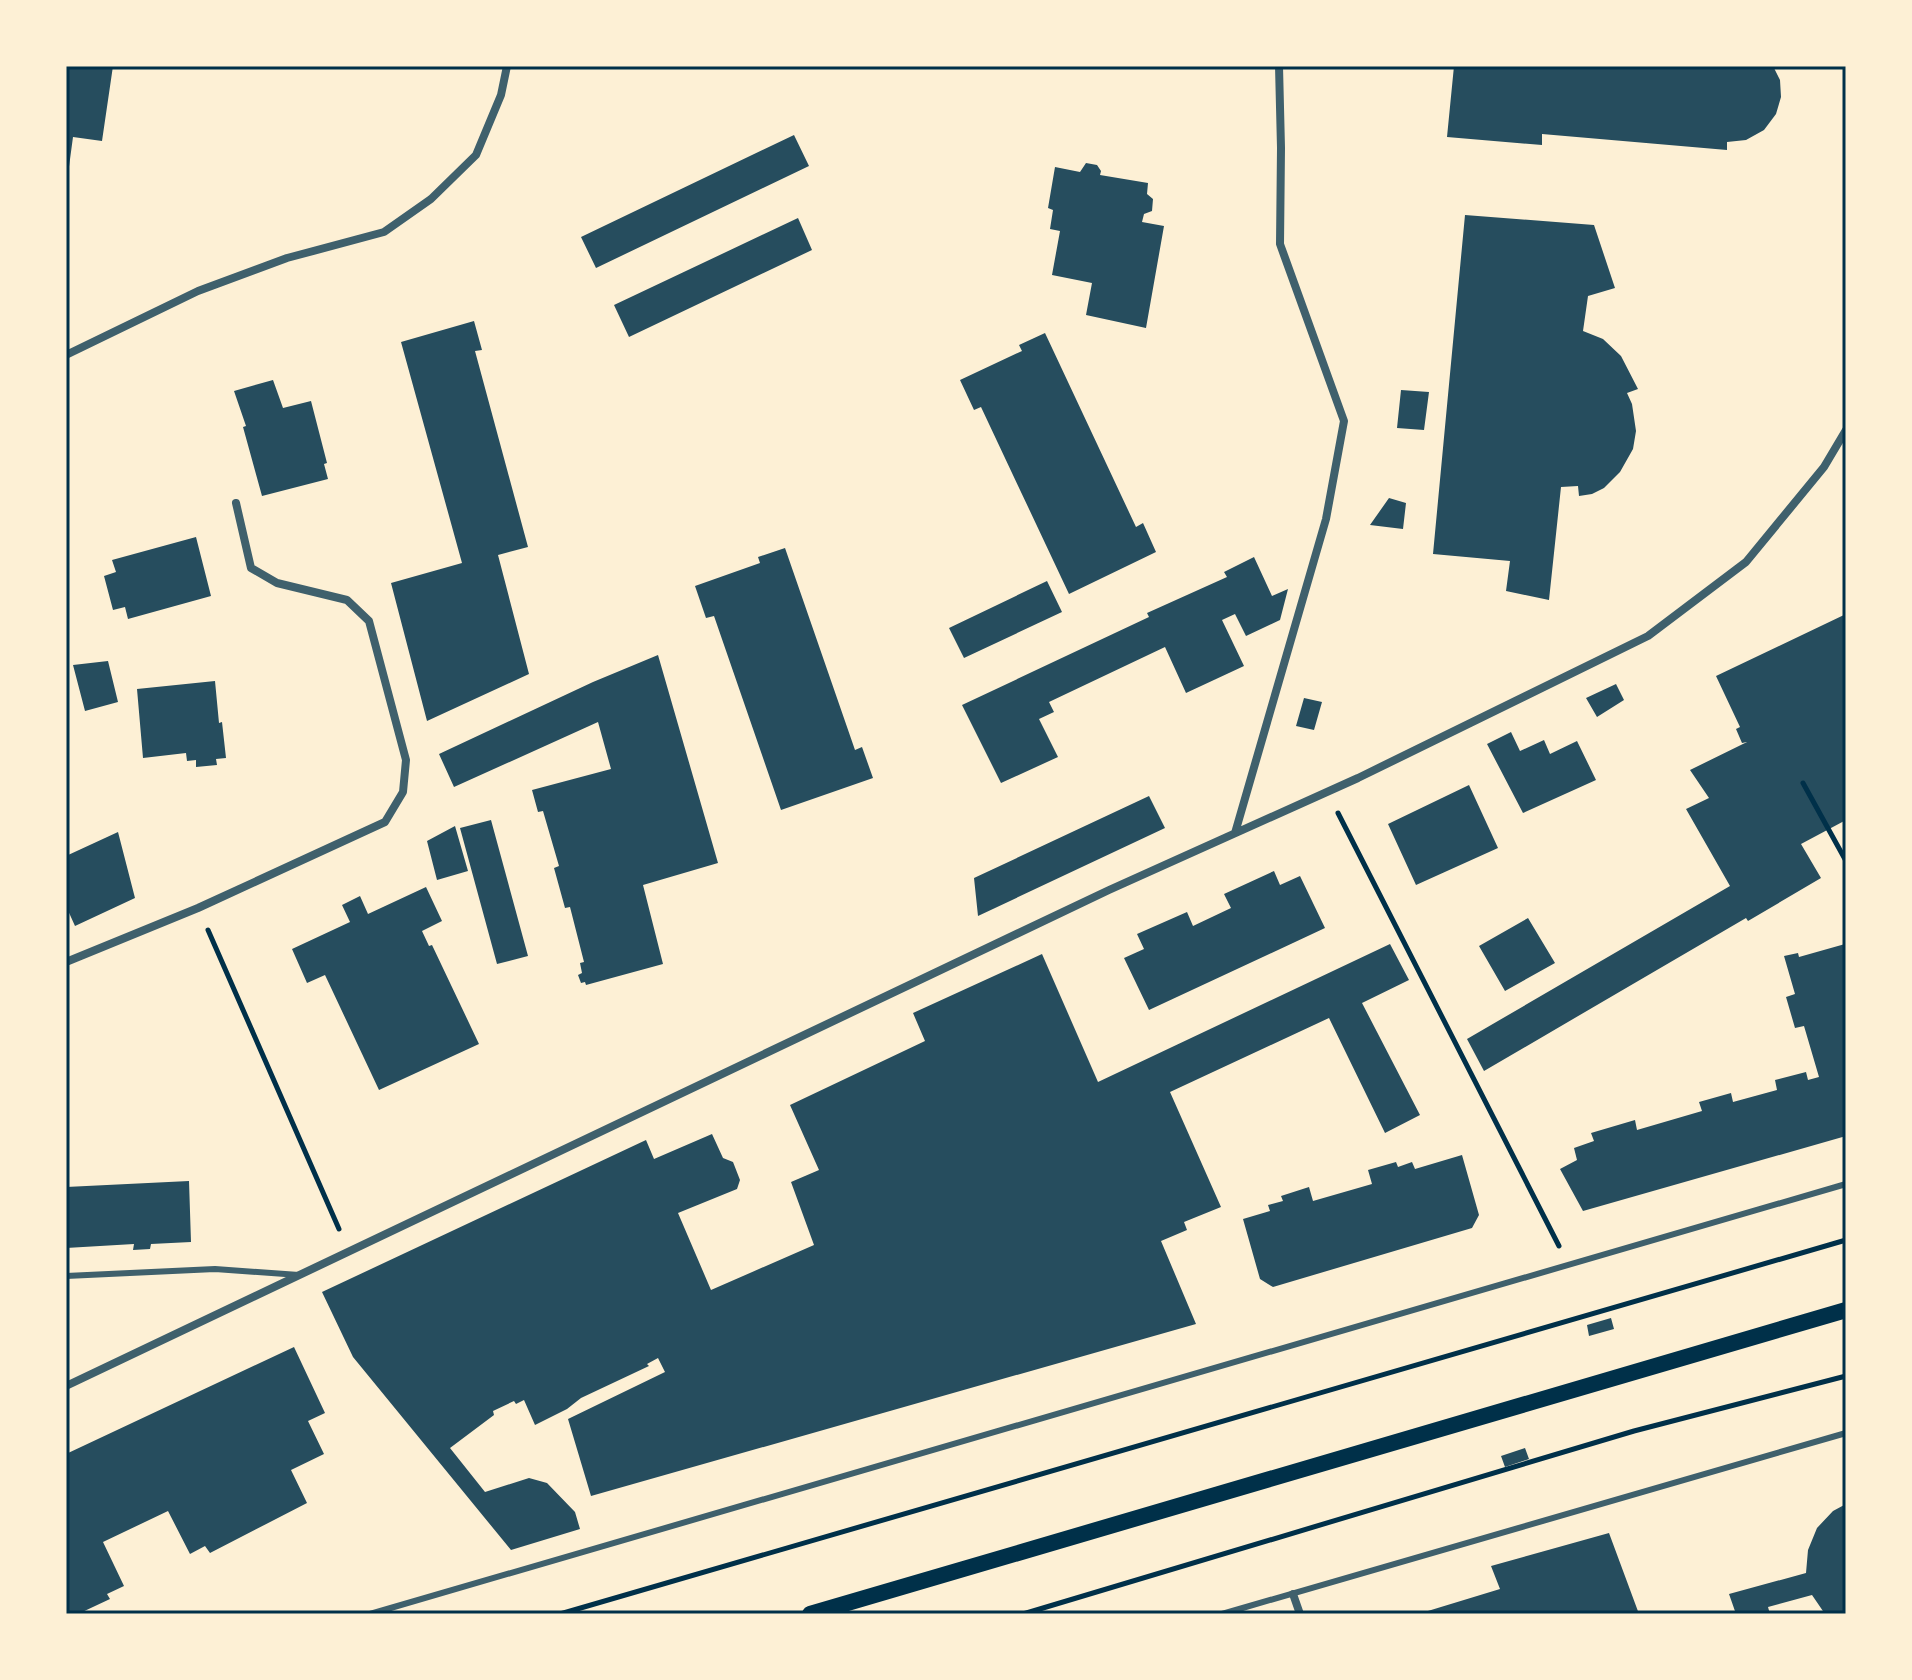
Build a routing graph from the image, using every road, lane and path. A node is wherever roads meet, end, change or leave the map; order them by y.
1 (507, 66) edge
2 (1279, 66) edge
3 (66, 355) edge
4 (1846, 430) edge
5 (236, 503) dead end
6 (1803, 783) dead end
7 (1327, 792) junction
8 (1235, 833) junction
9 (1846, 861) edge
10 (198, 908) junction
11 (66, 962) edge
12 (1846, 1184) edge
13 (1846, 1240) edge
14 (349, 1250) junction
15 (1568, 1264) junction
16 (299, 1275) junction
17 (66, 1276) edge
18 (1846, 1310) edge
19 (1846, 1376) edge
20 (66, 1386) edge
21 (1846, 1433) edge
22 (1293, 1594) junction
23 (370, 1614) edge
24 (560, 1614) edge
25 (810, 1614) edge
26 (1023, 1614) edge
27 (1222, 1614) edge
28 (1300, 1614) edge

1 - 3 street
2 - 8 street
4 - 7 street
5 - 10 street
6 - 9 path
7 - 8 street
7 - 15 path
8 - 14 street
10 - 11 street
10 - 14 path
12 - 15 lane
13 - 24 path
14 - 16 street
15 - 23 lane
16 - 17 lane
16 - 20 street
18 - 25 main road
19 - 26 path
21 - 22 lane
22 - 27 lane
22 - 28 street

